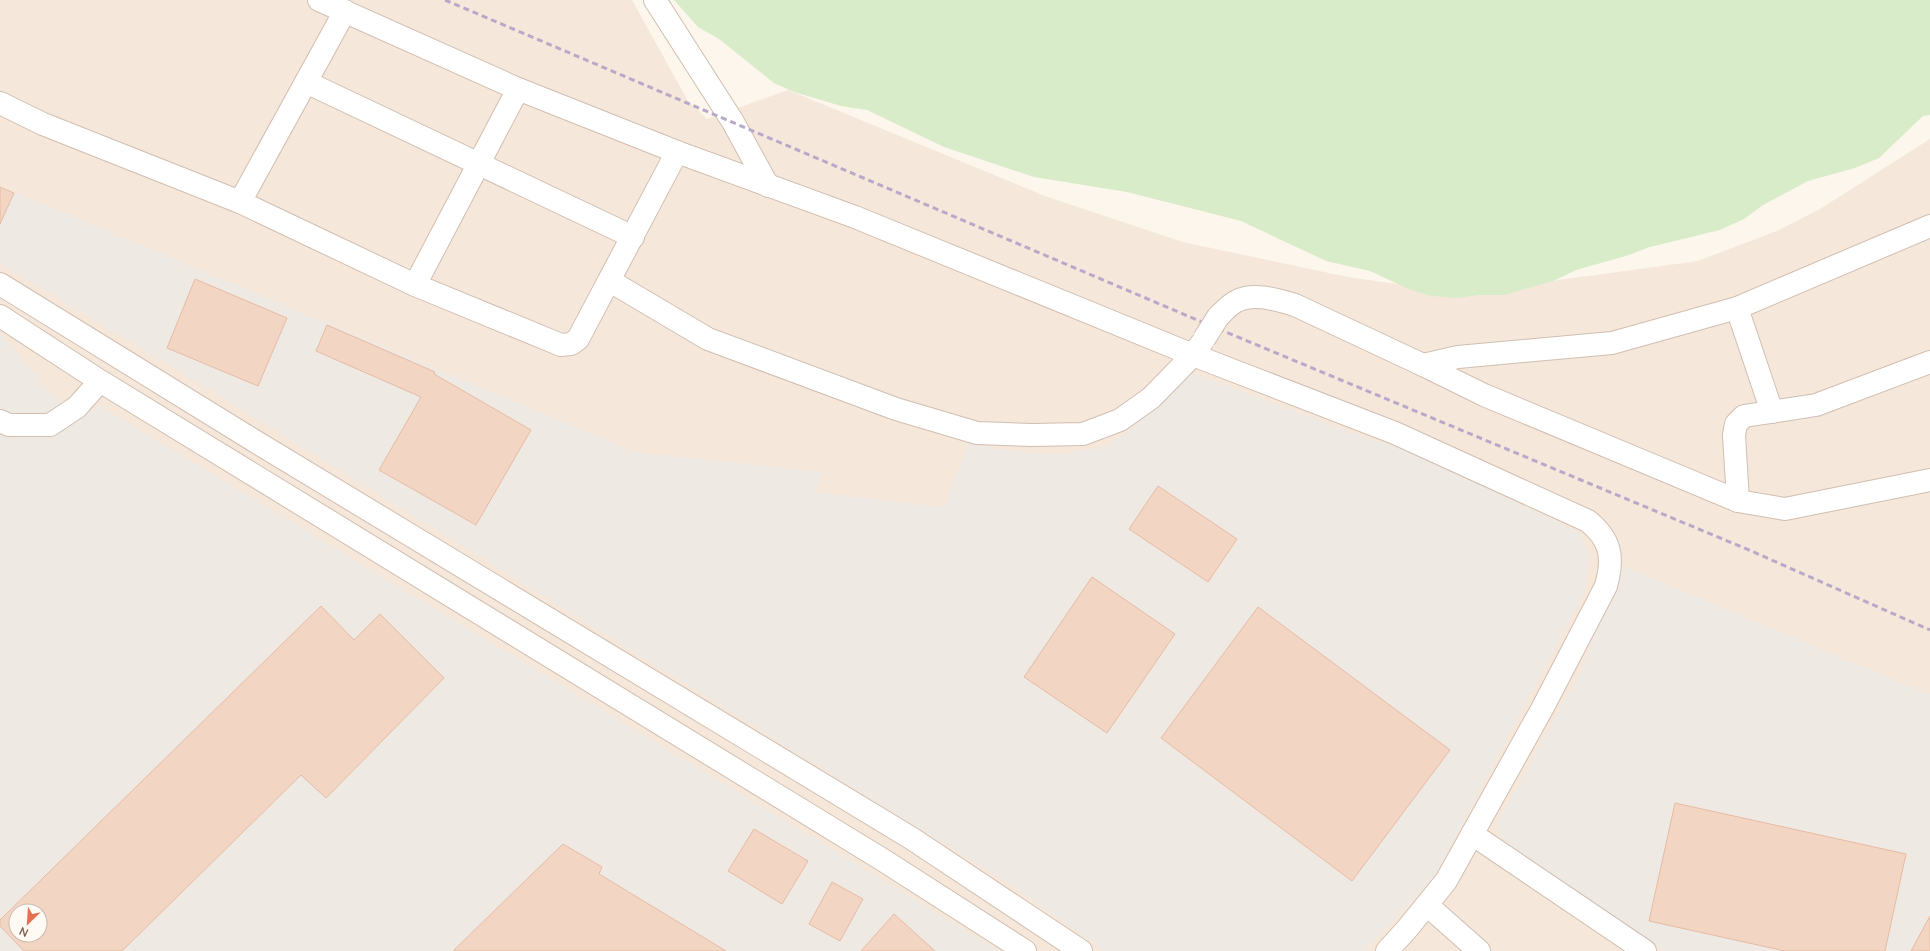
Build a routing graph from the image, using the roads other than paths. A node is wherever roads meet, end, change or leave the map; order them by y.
1 (319, 0) edge
2 (655, 0) edge
3 (345, 11) junction
4 (306, 82) junction
5 (518, 89) junction
6 (0, 103) edge
7 (677, 152) junction
8 (479, 163) junction
9 (768, 186) junction
10 (240, 202) junction
11 (1930, 226) edge
12 (633, 237) junction
13 (610, 281) junction
14 (0, 284) edge
15 (415, 285) junction
16 (1737, 308) junction
17 (0, 316) edge
18 (92, 340) junction
19 (1198, 347) junction
20 (1930, 362) edge
21 (1423, 365) junction
22 (77, 366) junction
23 (100, 381) junction
24 (1772, 412) junction
25 (0, 421) edge
26 (253, 440) junction
27 (242, 468) junction
28 (1930, 480) edge
29 (1738, 502) junction
30 (494, 586) junction
31 (479, 613) junction
32 (544, 617) junction
33 (528, 643) junction
34 (793, 767) junction
35 (775, 794) junction
36 (1472, 834) junction
37 (1427, 905) junction
38 (1057, 944) edge
39 (1025, 951) edge
40 (1081, 951) edge
41 (1387, 951) edge
42 (1479, 951) edge
43 (1646, 951) edge

1 - 3 street
2 - 9 street
3 - 4 street
3 - 5 street
4 - 8 street
4 - 10 street
5 - 7 street
5 - 8 street
6 - 10 street
7 - 9 street
7 - 12 street
8 - 12 street
8 - 15 street
9 - 19 street
10 - 15 street
11 - 16 street
12 - 13 street
13 - 15 street
13 - 19 street
14 - 18 street
16 - 21 street
16 - 24 street
17 - 22 street
18 - 22 street
18 - 26 street
19 - 21 street, bridge
19 - 36 street
20 - 24 street
21 - 29 street
22 - 23 street
23 - 25 street
23 - 27 street
24 - 29 street
26 - 27 street
26 - 30 street
27 - 31 street
28 - 29 street
30 - 31 street
30 - 32 street
31 - 33 street
32 - 33 street
32 - 34 street
33 - 35 street
34 - 35 street
34 - 38 street
35 - 39 street
36 - 37 street
36 - 43 street
37 - 41 street
37 - 42 street
38 - 40 street

